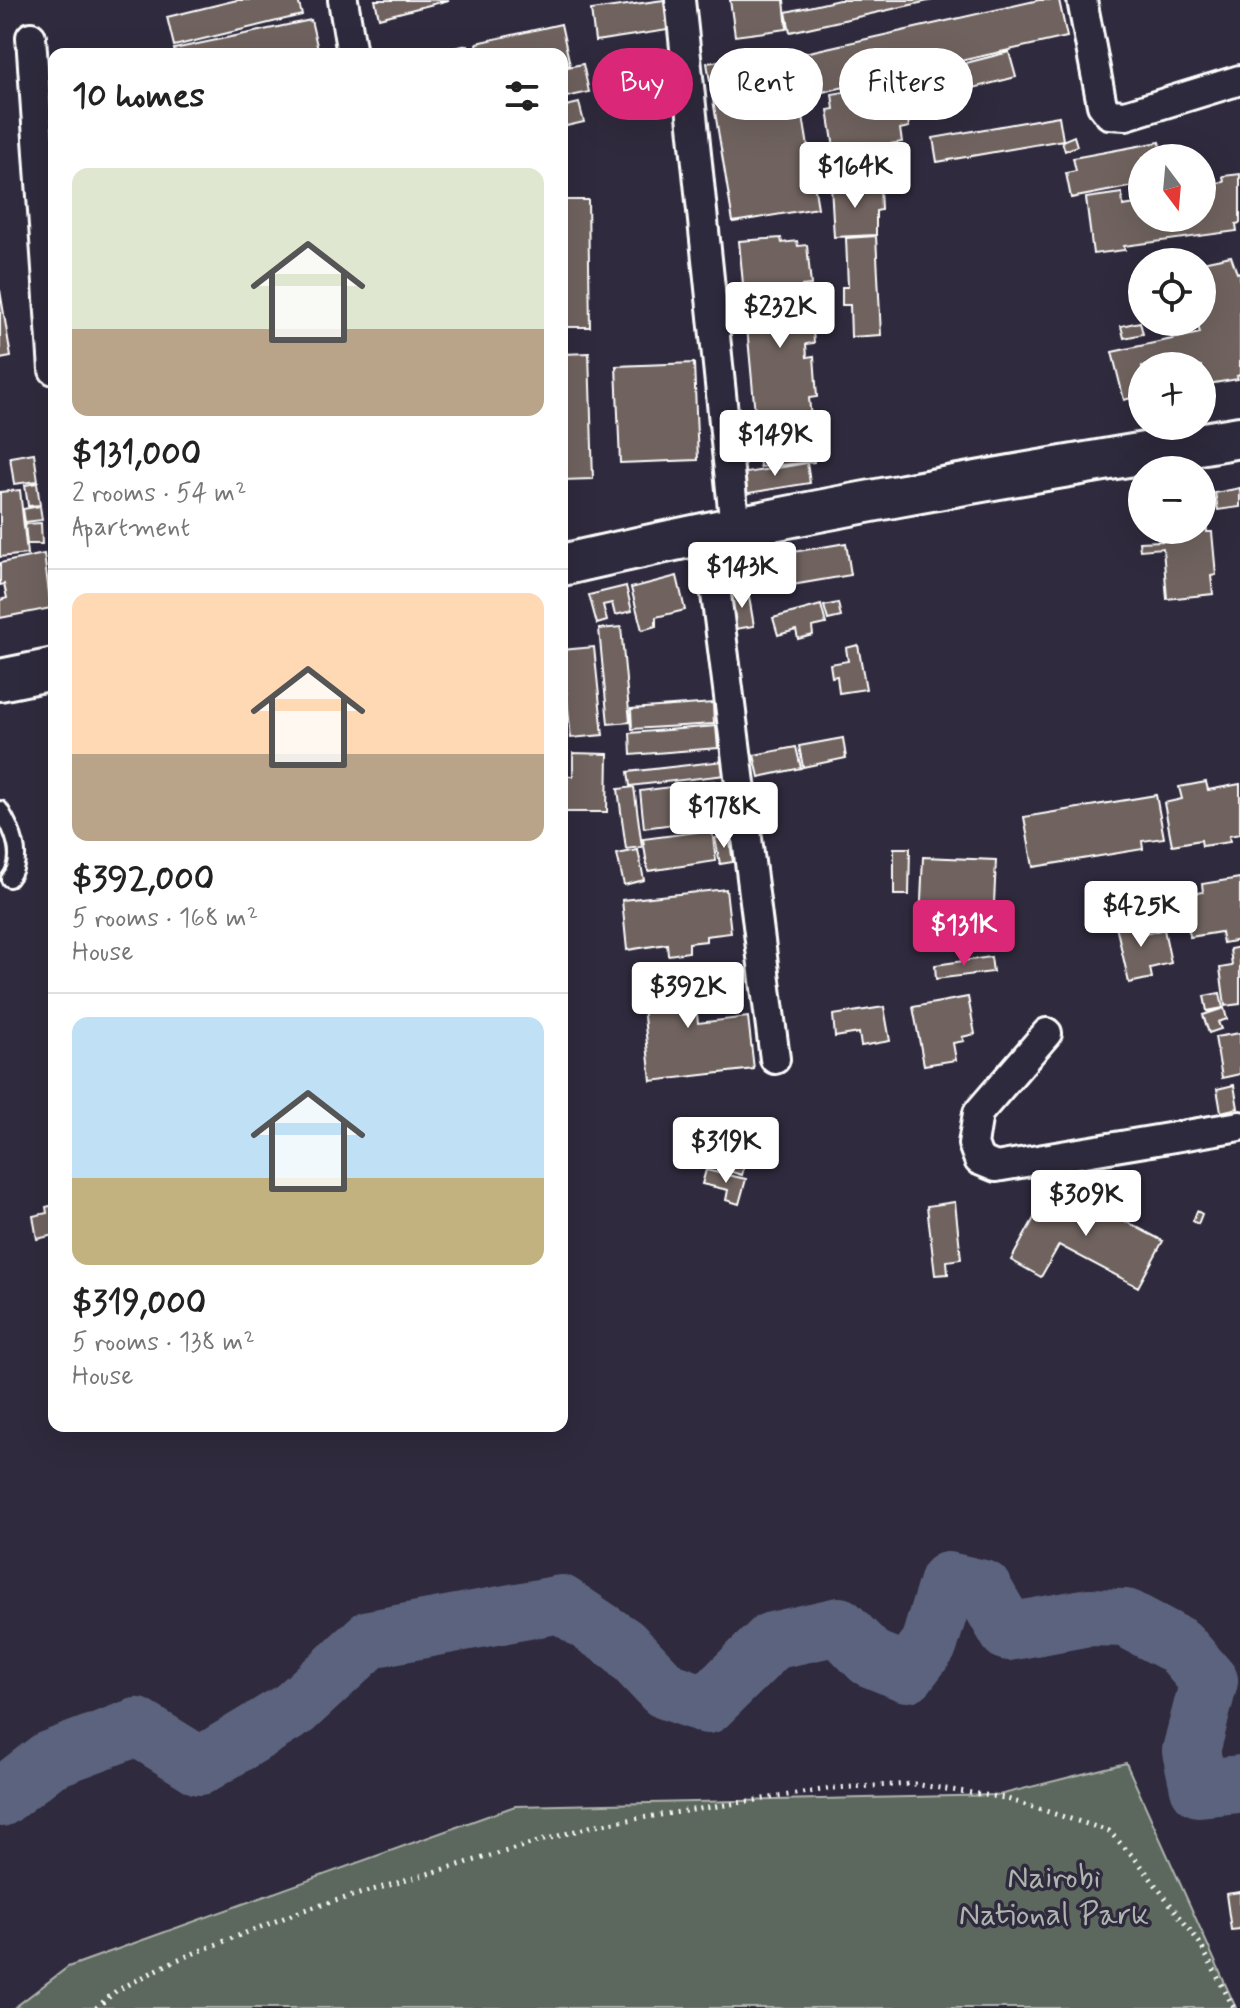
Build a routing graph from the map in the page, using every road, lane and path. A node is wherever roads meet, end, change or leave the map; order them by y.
1 (343, 0) edge
2 (680, 0) edge
3 (1082, 0) edge
4 (31, 37) dead end
5 (351, 48) edge
6 (1237, 87) edge
7 (48, 283) edge
8 (1240, 437) edge
9 (722, 530) junction
10 (568, 564) edge
11 (48, 670) edge
12 (0, 680) edge
13 (0, 809) edge
14 (9, 879) dead end
15 (1047, 1033) dead end
16 (775, 1059) dead end
17 (1240, 1126) edge
18 (96, 2008) edge
19 (1234, 2008) edge

1 - 5 street
2 - 9 street
3 - 6 street
4 - 7 street
8 - 9 street
9 - 10 street
9 - 16 street
11 - 12 street
13 - 14 lane
15 - 17 street
18 - 19 path

